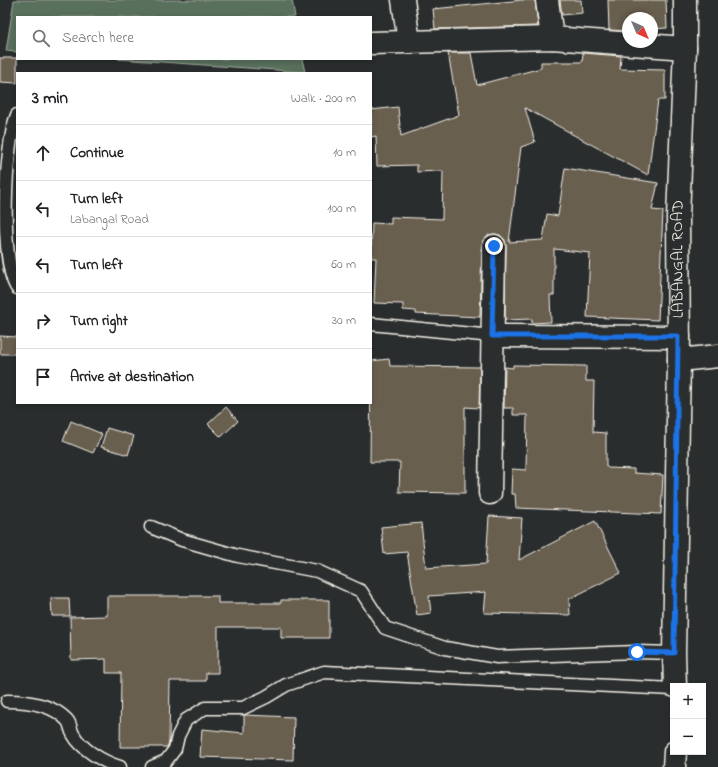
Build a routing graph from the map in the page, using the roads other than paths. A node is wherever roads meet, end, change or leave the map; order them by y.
1 (403, 0) edge
2 (547, 0) edge
3 (685, 0) edge
4 (552, 38) junction
5 (409, 42) junction
6 (372, 43) edge
7 (685, 48) junction
8 (16, 119) edge
9 (494, 246) dead end
10 (16, 285) edge
11 (372, 324) edge
12 (492, 336) junction
13 (678, 336) junction
14 (718, 356) edge
15 (679, 360) junction
16 (490, 493) dead end
17 (151, 527) dead end
18 (674, 653) junction
19 (675, 683) edge
20 (670, 689) edge
21 (7, 701) dead end
22 (675, 755) edge
23 (120, 767) edge
24 (152, 767) edge
25 (674, 767) edge

1 - 5 street
2 - 4 street
3 - 7 street, LABANGAL ROAD
4 - 5 street
4 - 7 street
5 - 6 street
7 - 13 street, LABANGAL ROAD
8 - 10 lane
9 - 12 street
11 - 12 lane
12 - 13 street
12 - 16 street
13 - 15 street, LABANGAL ROAD
14 - 15 street
15 - 18 street, LABANGAL ROAD
17 - 18 lane
18 - 19 street, LABANGAL ROAD
20 - 24 lane
21 - 23 lane
22 - 25 street

